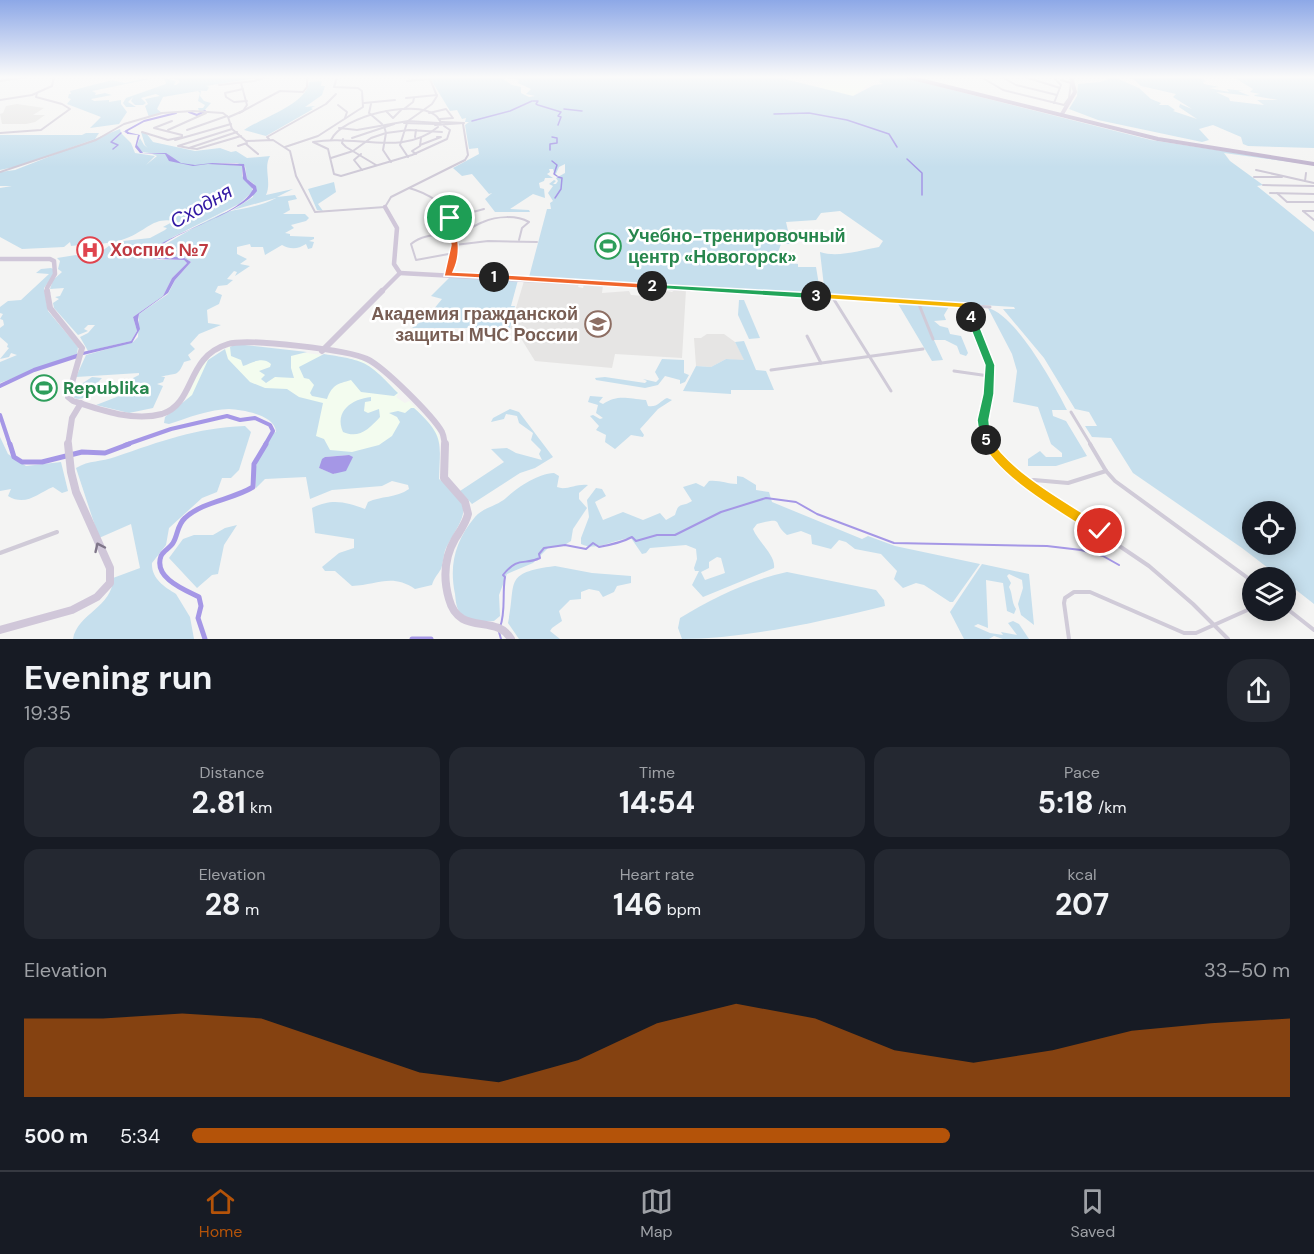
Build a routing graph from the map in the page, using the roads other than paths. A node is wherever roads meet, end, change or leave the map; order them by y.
1 (67, 107) edge
2 (246, 107) edge
3 (251, 107) edge
4 (321, 107) edge
5 (340, 107) edge
6 (362, 107) edge
7 (371, 107) edge
8 (405, 107) edge
9 (426, 107) edge
10 (1032, 107) edge
11 (1067, 107) edge
12 (402, 110) junction
13 (386, 111) junction
14 (417, 111) junction
15 (206, 112) junction
16 (239, 113) junction
17 (429, 113) junction
18 (370, 114) junction
19 (1062, 114) junction
20 (228, 117) junction
21 (345, 118) junction
22 (172, 121) dead end
23 (407, 122) junction
24 (438, 123) junction
25 (231, 124) junction
26 (383, 125) junction
27 (445, 125) junction
28 (338, 128) junction
29 (232, 129) junction
30 (166, 130) junction
31 (187, 130) dead end
32 (404, 130) junction
33 (416, 130) junction
34 (142, 132) dead end
35 (237, 132) junction
36 (432, 132) junction
37 (442, 132) dead end
38 (0, 133) edge
39 (386, 133) junction
40 (241, 136) junction
41 (448, 136) dead end
42 (415, 137) dead end
43 (437, 137) dead end
44 (441, 137) junction
45 (421, 138) junction
46 (268, 139) junction
47 (344, 139) junction
48 (352, 139) junction
49 (174, 140) junction
50 (331, 140) junction
51 (367, 141) junction
52 (251, 142) junction
53 (399, 143) junction
54 (246, 144) junction
55 (384, 144) junction
56 (420, 144) junction
57 (238, 146) dead end
58 (285, 147) junction
59 (189, 148) junction
60 (353, 151) junction
61 (416, 153) junction
62 (258, 154) dead end
63 (362, 154) junction
64 (408, 157) junction
65 (330, 158) junction
66 (392, 162) junction
67 (1314, 164) edge
68 (377, 166) junction
69 (1267, 166) dead end
70 (362, 170) junction
71 (1256, 170) dead end
72 (0, 172) edge
73 (1266, 172) junction
74 (1306, 173) dead end
75 (1254, 177) dead end
76 (1285, 177) junction
77 (1305, 181) junction
78 (1263, 185) dead end
79 (1314, 185) edge
80 (408, 188) junction
81 (1270, 193) dead end
82 (1276, 193) junction
83 (1314, 194) edge
84 (1314, 202) edge
85 (385, 207) junction
86 (483, 209) dead end
87 (1314, 211) edge
88 (450, 218) junction
89 (1313, 219) edge
90 (454, 233) junction
91 (519, 240) junction
92 (537, 242) dead end
93 (455, 245) junction
94 (454, 253) junction
95 (1, 260) edge
96 (400, 273) junction
97 (447, 275) junction
98 (690, 289) joint
99 (833, 297) junction
100 (918, 303) junction
101 (990, 307) dead end
102 (968, 308) junction
103 (807, 336) dead end
104 (933, 339) dead end
105 (923, 349) dead end
106 (322, 351) junction
107 (870, 357) junction
108 (821, 363) junction
109 (771, 370) dead end
110 (954, 371) dead end
111 (989, 376) junction
112 (891, 391) dead end
113 (81, 404) junction
114 (1071, 412) dead end
115 (1106, 471) junction
116 (1027, 482) junction
117 (57, 532) dead end
118 (0, 553) edge
119 (1242, 574) edge
120 (1242, 613) edge
121 (1296, 616) edge
122 (1215, 625) junction
123 (0, 630) edge
124 (1314, 630) edge
125 (511, 639) edge
126 (1069, 639) edge
127 (1228, 639) edge

1 - 38 street
2 - 16 street
3 - 16 street
4 - 46 street
5 - 21 street
6 - 21 street
7 - 18 street
8 - 12 street
9 - 14 street
10 - 19 main road
11 - 19 street
12 - 13 street
12 - 13 street
12 - 14 street
13 - 18 street
14 - 17 street
14 - 23 street
15 - 20 street
15 - 30 street
15 - 72 street
16 - 20 street
17 - 24 street
17 - 24 street
18 - 26 street
18 - 28 street
19 - 67 main road
20 - 25 street
20 - 31 street
21 - 58 street
22 - 30 street
23 - 24 street
23 - 26 street
23 - 32 street
24 - 27 street
24 - 36 street
25 - 29 street
25 - 49 street
26 - 28 street
26 - 39 street
26 - 48 street
27 - 61 street
27 - 80 street
28 - 50 street
29 - 35 street
29 - 59 street
30 - 49 street
32 - 33 street
32 - 39 street
32 - 53 street
33 - 36 street
33 - 42 street
34 - 49 street
35 - 40 street
35 - 59 street
36 - 37 street
36 - 45 street
39 - 51 street
39 - 55 street
40 - 52 street
40 - 59 street
41 - 44 street
43 - 44 street
44 - 56 street
45 - 53 street
45 - 56 street
46 - 52 street
46 - 58 street
47 - 48 street
47 - 50 street
47 - 60 street
48 - 51 street
50 - 65 street
51 - 55 street
51 - 60 street
52 - 54 street
53 - 55 street
53 - 64 street
54 - 57 street
54 - 62 street
55 - 66 street
56 - 61 street
58 - 85 street
60 - 63 street
60 - 65 street
61 - 64 street
63 - 68 street
63 - 70 street
64 - 66 street
65 - 70 street
66 - 68 street
68 - 70 street
69 - 73 street
71 - 73 street
73 - 76 street
74 - 77 street
75 - 76 street
76 - 77 street
77 - 79 street
78 - 79 street
80 - 85 street
80 - 88 street
81 - 82 street
82 - 83 street
82 - 84 street
85 - 96 street
86 - 88 street
87 - 89 street
88 - 90 street
90 - 91 street
90 - 93 street
90 - 94 street
91 - 92 street
91 - 93 street
93 - 94 street
94 - 97 street
95 - 113 street
96 - 97 street
96 - 106 street
97 - 98 street
98 - 99 street
99 - 100 street
99 - 107 street
100 - 102 street
100 - 104 street
101 - 102 street
102 - 111 street
103 - 108 street
105 - 107 street
106 - 113 street
106 - 125 street
107 - 108 street
107 - 112 street
108 - 109 street
110 - 111 street
111 - 116 street
123 -> 113 street
114 - 115 street
115 - 116 street
115 - 119 street
116 - 122 street
117 - 118 street
120 - 122 street
121 - 124 street
122 - 126 street
122 - 127 street

